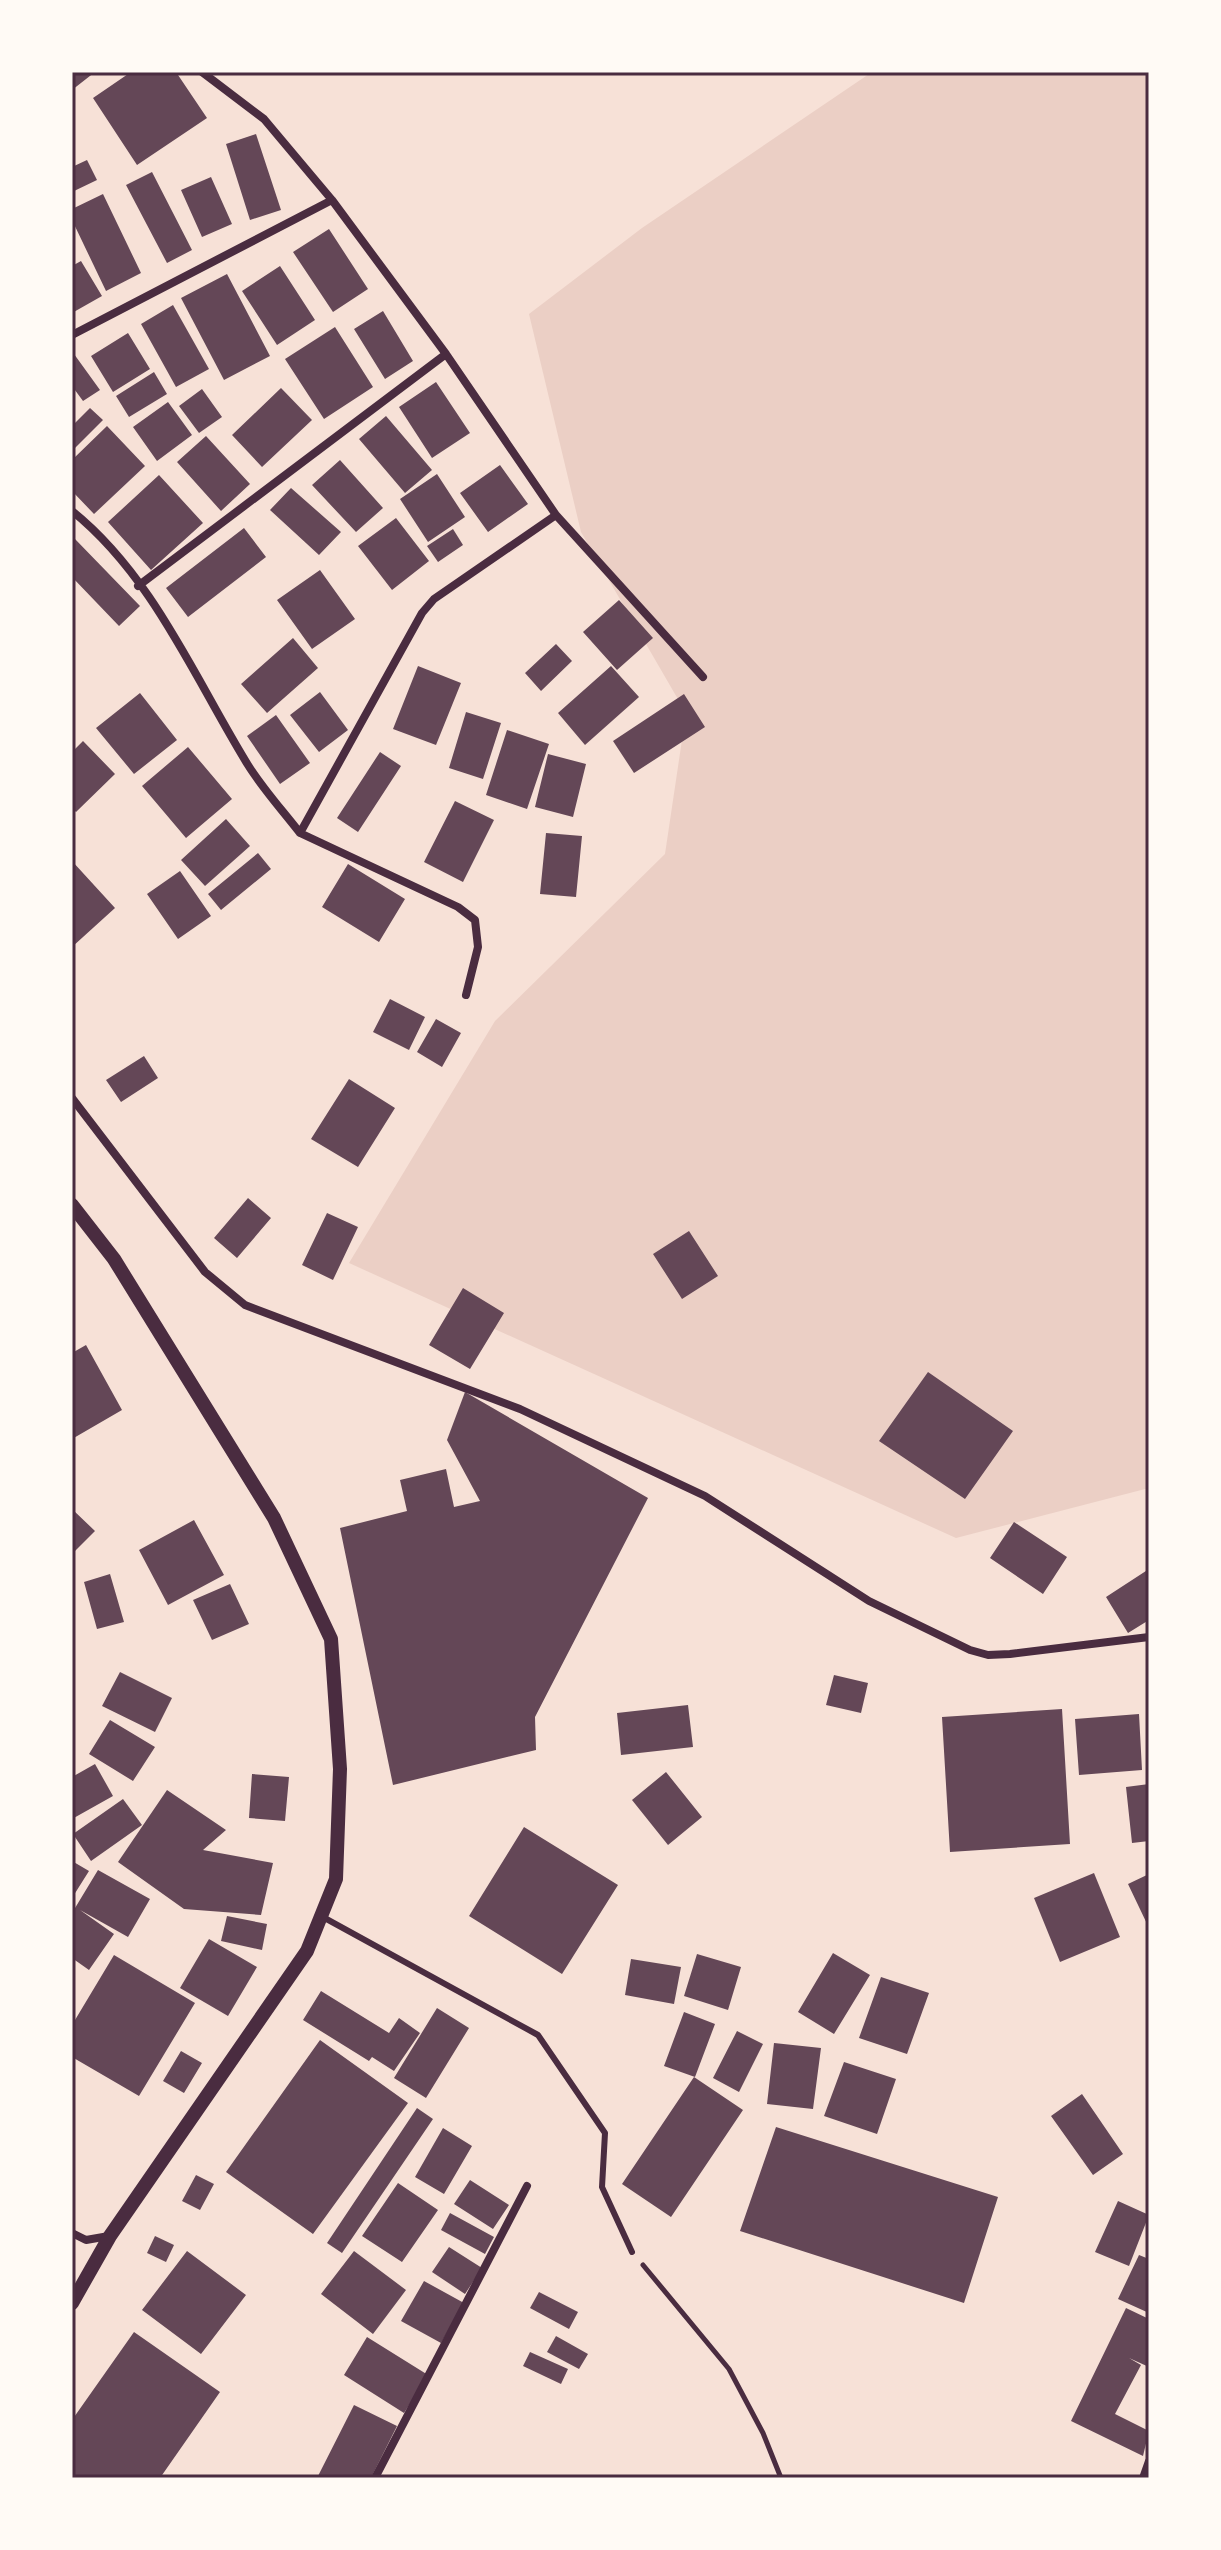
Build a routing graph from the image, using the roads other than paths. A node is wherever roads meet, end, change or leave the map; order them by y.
1 (202, 72) edge
2 (332, 200) junction
3 (72, 335) edge
4 (446, 354) junction
5 (72, 511) edge
6 (556, 515) junction
7 (138, 586) junction
8 (703, 677) dead end
9 (300, 833) junction
10 (466, 995) dead end
11 (72, 1098) edge
12 (72, 1205) edge
13 (1149, 1637) edge
14 (321, 1916) junction
15 (527, 2186) dead end
16 (72, 2233) edge
17 (110, 2236) junction
18 (632, 2252) road end
19 (72, 2303) edge
20 (1149, 2461) edge
21 (375, 2478) edge
22 (1143, 2478) edge

1 - 2 street
2 - 3 street
2 - 4 street
4 - 6 street
4 - 7 street
5 - 7 street
6 - 8 street
6 - 9 street
7 - 9 street
9 - 10 street
11 - 13 street
12 - 14 street
14 - 17 street
14 - 18 lane
15 - 21 street
16 - 17 street
17 - 19 street
20 - 22 street

